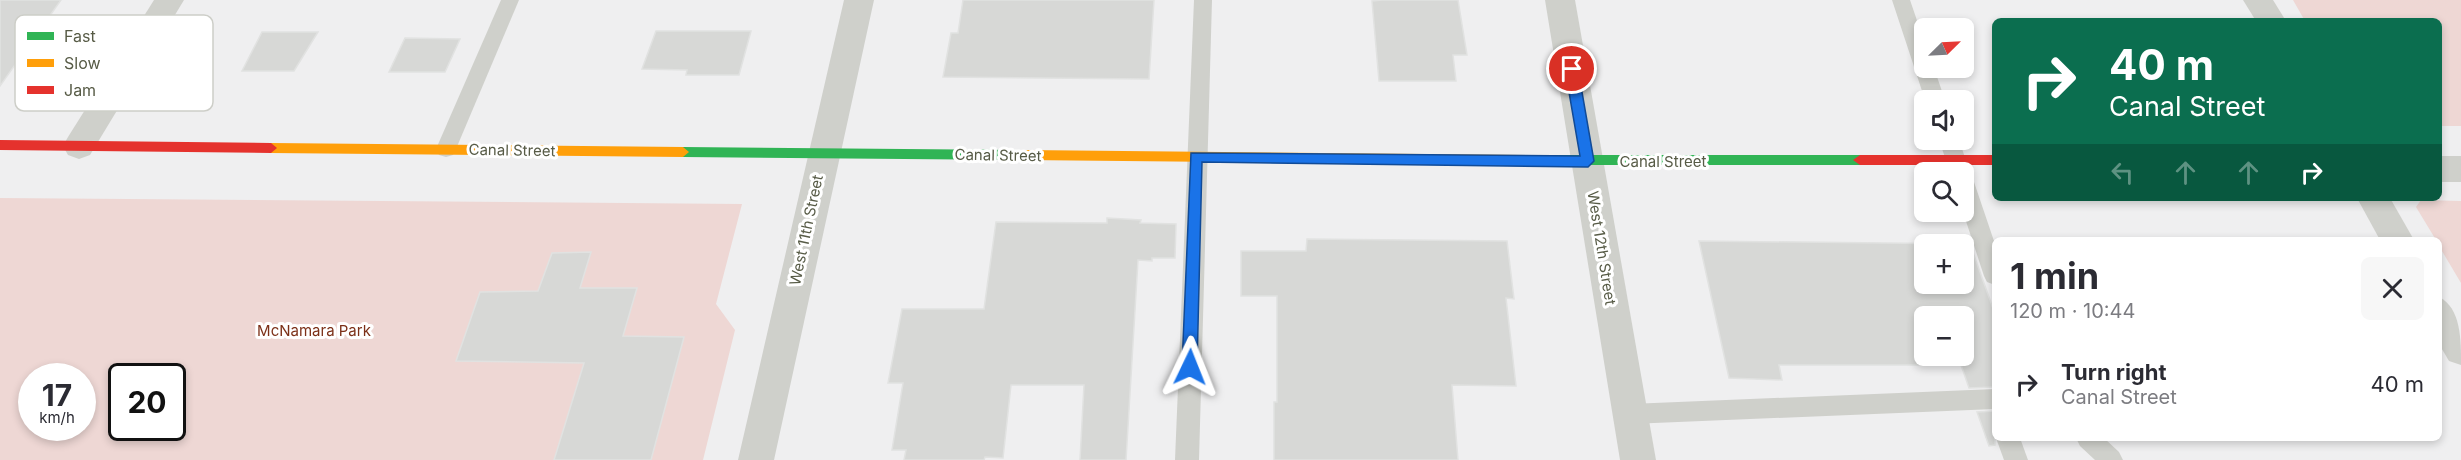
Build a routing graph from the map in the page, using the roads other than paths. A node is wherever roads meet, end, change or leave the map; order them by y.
1 (169, 0) edge
2 (510, 0) edge
3 (859, 0) edge
4 (1203, 0) edge
5 (1560, 0) edge
6 (1901, 0) edge
7 (2258, 0) edge
8 (160, 15) edge
9 (2269, 18) edge
10 (1932, 90) edge
11 (101, 111) edge
12 (0, 145) edge
13 (79, 146) junction
14 (446, 149) junction
15 (824, 153) junction
16 (1196, 157) junction
17 (1955, 157) edge
18 (1992, 160) edge
19 (1588, 161) junction
20 (2442, 169) edge
21 (2461, 169) edge
22 (2375, 201) edge
23 (1974, 212) edge
24 (2395, 237) edge
25 (1992, 267) edge
26 (2442, 317) edge
27 (2461, 350) edge
28 (1992, 401) edge
29 (1630, 414) junction
30 (2009, 441) edge
31 (2091, 441) edge
32 (756, 460) edge
33 (1187, 460) edge
34 (1638, 460) edge
35 (2016, 460) edge
36 (2111, 460) edge

1 - 8 street
2 - 14 lane
3 - 15 street, West 11th Street
4 - 16 lane
5 - 19 street, West 12th Street
6 - 10 lane
7 - 9 street
11 - 13 street
12 - 13 street, Canal Street
13 - 14 street, Canal Street
14 - 15 street, Canal Street
15 - 16 street, Canal Street
15 - 32 street, West 11th Street
16 - 19 street, Canal Street
16 - 33 lane
17 - 18 street, Canal Street
17 - 19 street, Canal Street
19 - 29 street, West 12th Street
20 - 21 street
22 - 24 street
23 - 25 lane
26 - 27 street
28 - 29 lane
29 - 34 street, West 12th Street
30 - 35 lane
31 - 36 lane

